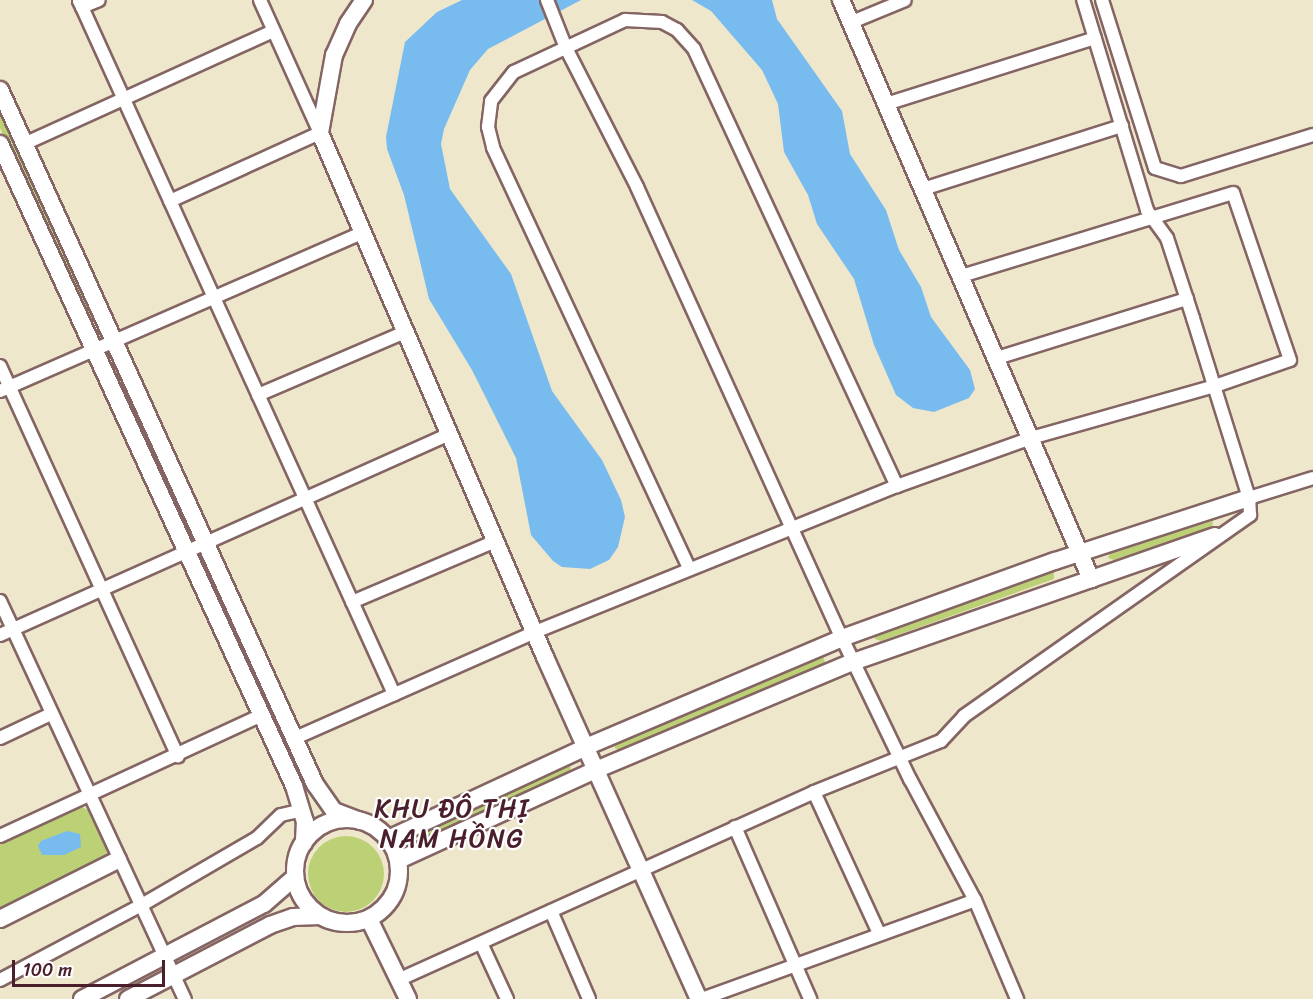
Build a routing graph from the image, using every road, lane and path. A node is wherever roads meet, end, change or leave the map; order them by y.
1 (99, 0) edge
2 (260, 0) edge
3 (364, 0) edge
4 (547, 0) edge
5 (841, 0) edge
6 (905, 0) edge
7 (1083, 0) edge
8 (1102, 0) edge
9 (80, 4) edge
10 (852, 22) junction
11 (273, 31) junction
12 (1095, 38) junction
13 (566, 48) junction
14 (0, 90) edge
15 (122, 97) junction
16 (326, 100) junction
17 (307, 104) junction
18 (886, 104) junction
19 (1122, 126) junction
20 (320, 133) junction
21 (1313, 135) edge
22 (24, 144) junction
23 (1, 151) edge
24 (923, 189) junction
25 (170, 201) junction
26 (1155, 216) junction
27 (361, 233) junction
28 (961, 276) junction
29 (214, 298) junction
30 (1187, 299) junction
31 (405, 333) junction
32 (113, 342) junction
33 (93, 352) junction
34 (997, 358) junction
35 (0, 366) edge
36 (1215, 386) junction
37 (5, 390) edge
38 (258, 395) junction
39 (450, 434) junction
40 (1031, 438) junction
41 (1313, 478) edge
42 (897, 486) junction
43 (304, 497) junction
44 (1249, 498) junction
45 (791, 527) junction
46 (1215, 536) junction
47 (496, 541) junction
48 (204, 542) junction
49 (186, 550) junction
50 (1083, 551) junction
51 (689, 568) junction
52 (1091, 579) junction
53 (99, 589) junction
54 (0, 602) edge
55 (352, 602) junction
56 (12, 630) junction
57 (535, 632) junction
58 (0, 635) edge
59 (842, 638) junction
60 (854, 662) junction
61 (394, 694) junction
62 (51, 714) junction
63 (260, 716) junction
64 (0, 738) edge
65 (295, 738) junction
66 (588, 746) junction
67 (898, 755) junction
68 (178, 756) junction
69 (598, 769) junction
70 (814, 792) junction
71 (90, 795) junction
72 (302, 810) junction
73 (360, 821) junction
74 (735, 827) junction
75 (0, 836) edge
76 (388, 839) junction
77 (304, 843) junction
78 (118, 860) junction
79 (399, 860) junction
80 (640, 869) junction
81 (295, 877) junction
82 (975, 900) junction
83 (140, 906) junction
84 (551, 911) junction
85 (320, 916) junction
86 (0, 919) edge
87 (369, 919) junction
88 (879, 933) junction
89 (480, 943) junction
90 (164, 956) junction
91 (794, 964) junction
92 (174, 974) junction
93 (0, 980) edge
94 (399, 980) junction
95 (82, 999) edge
96 (128, 999) edge
97 (185, 999) edge
98 (408, 999) edge
99 (507, 999) edge
100 (590, 999) edge
101 (700, 999) edge
102 (810, 999) edge
103 (1017, 999) edge

1 - 9 street
2 - 11 street
3 - 16 main road
4 - 13 street
5 - 10 main road
6 - 10 street
7 - 12 street
8 - 21 street
9 - 15 street
10 - 18 main road
11 - 15 street
11 - 17 street
12 - 18 street
12 - 19 street
13 - 42 street
13 - 45 street
13 - 51 street
14 - 22 main road
15 - 22 street
15 - 25 street
16 - 17 street
16 - 20 main road
17 - 20 street
18 - 24 main road
19 - 24 street
19 - 26 street
20 - 25 street
20 - 27 main road
22 - 32 main road
23 - 33 main road
24 - 28 main road
25 - 29 street
26 - 28 street
26 - 30 street
26 - 36 street
27 - 29 street
27 - 31 main road
28 - 34 main road
29 - 32 street
29 - 38 street
30 - 34 street
30 - 36 street
31 - 38 street
31 - 39 main road
32 - 33 street
32 - 48 main road
33 - 37 street
33 - 49 main road
34 - 40 main road
35 - 37 street
36 - 40 street
36 - 44 street
37 - 53 street
38 - 43 street
39 - 43 street
39 - 47 main road
40 - 42 street
40 - 50 main road
41 - 44 street
42 - 45 street
43 - 48 street
43 - 55 street
44 - 46 street
44 - 50 main road
45 - 51 street
45 - 59 street
46 - 52 main road
46 - 67 street
47 - 55 street
47 - 57 main road
48 - 49 street
48 - 65 main road
49 - 53 street
49 - 63 main road
50 - 52 main road
50 - 59 main road
51 - 57 street
52 - 60 main road
53 - 56 street
53 - 68 street
54 - 56 street
55 - 61 street
56 - 58 street
56 - 62 street
57 - 61 street
57 - 66 main road
59 - 60 street
59 - 66 main road
60 - 67 street
60 - 69 main road
61 - 65 street
62 - 64 street
62 - 71 street
63 - 68 street
63 - 72 main road
65 - 73 main road
66 - 69 main road
66 - 76 main road
67 - 70 street
67 - 82 street
68 - 71 street
69 - 79 main road
69 - 80 main road
70 - 74 street
70 - 88 street
71 - 75 street
71 - 78 street
72 - 77 main road
72 - 83 street
73 - 76 main road
73 - 77 main road
74 - 80 street
74 - 91 street
76 - 79 main road
77 - 81 main road
78 - 83 street
78 - 86 main road
79 - 87 main road
80 - 84 street
80 - 101 main road
81 - 85 main road
81 - 90 main road
82 - 88 street
82 - 103 street
83 - 90 street
83 - 93 street
84 - 89 street
84 - 100 street
85 - 87 main road
85 - 92 main road
87 - 94 main road
88 - 91 street
89 - 94 street
89 - 99 street
90 - 92 street
90 - 95 main road
91 - 101 street
91 - 102 street
92 - 96 main road
92 - 97 street
94 - 98 main road

